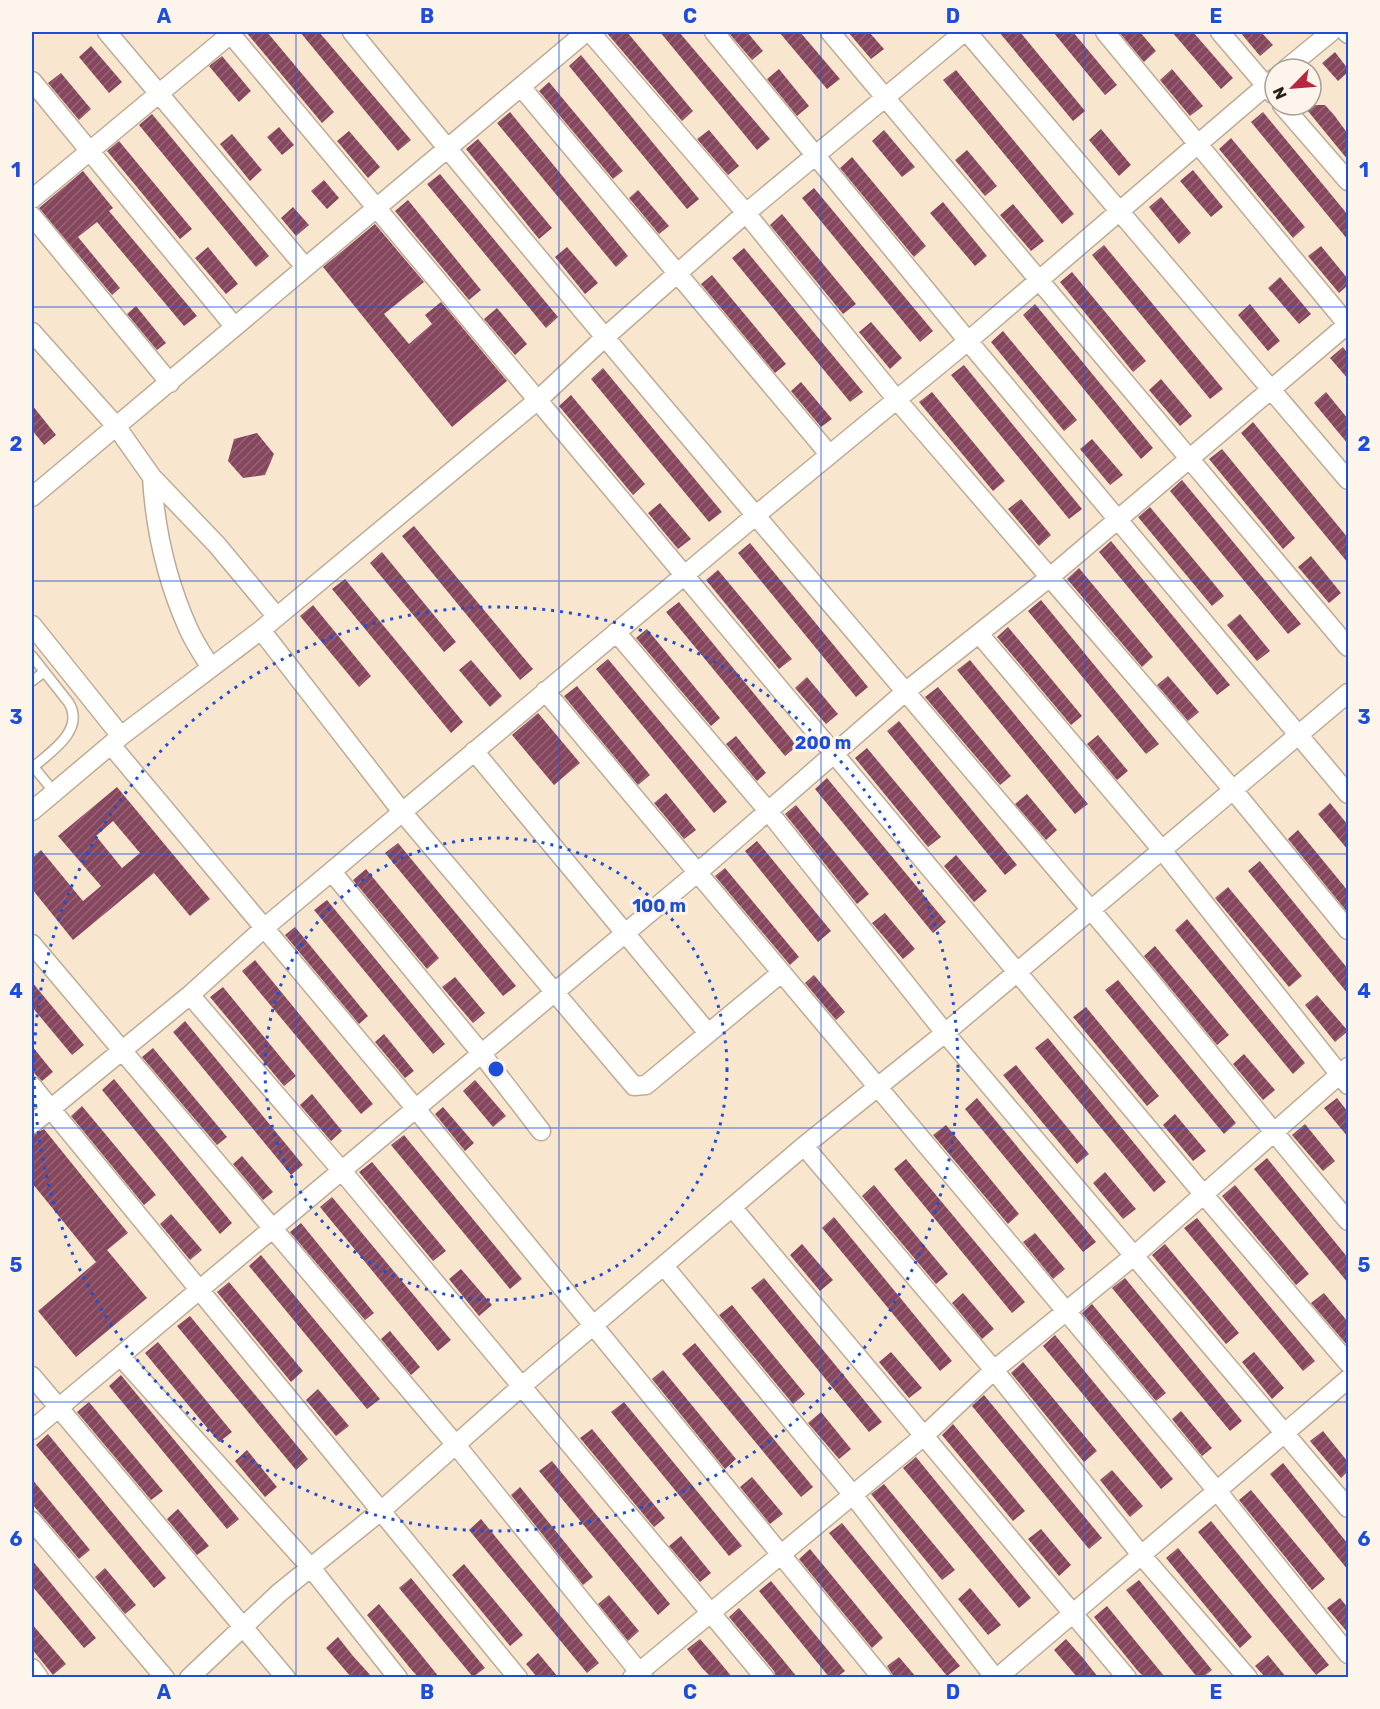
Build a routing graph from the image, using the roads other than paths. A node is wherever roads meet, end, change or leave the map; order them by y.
1 (107, 32) edge
2 (231, 32) edge
3 (352, 32) edge
4 (588, 32) edge
5 (714, 32) edge
6 (830, 32) edge
7 (965, 32) edge
8 (1105, 32) edge
9 (1220, 32) edge
10 (1331, 32) edge
11 (1301, 57) edge
12 (1263, 77) edge
13 (32, 81) edge
14 (521, 87) junction
15 (159, 93) junction
16 (1263, 94) edge
17 (884, 98) junction
18 (1292, 117) edge
19 (1199, 145) junction
20 (446, 147) junction
21 (88, 152) junction
22 (816, 153) junction
23 (1348, 181) edge
24 (32, 198) edge
25 (376, 207) junction
26 (1121, 212) junction
27 (746, 213) junction
28 (32, 216) edge
29 (305, 267) junction
30 (676, 274) junction
31 (1040, 280) junction
32 (1348, 324) edge
33 (234, 326) junction
34 (32, 332) edge
35 (604, 338) junction
36 (968, 341) junction
37 (170, 383) junction
38 (1271, 387) junction
39 (539, 399) junction
40 (897, 400) junction
41 (116, 426) junction
42 (829, 454) junction
43 (1190, 458) junction
44 (152, 477) junction
45 (1348, 480) edge
46 (32, 496) edge
47 (754, 516) junction
48 (1119, 519) junction
49 (684, 574) junction
50 (1050, 577) junction
51 (277, 617) junction
52 (32, 625) edge
53 (261, 630) junction
54 (616, 632) junction
55 (980, 635) junction
56 (1348, 647) edge
57 (32, 656) edge
58 (211, 668) junction
59 (44, 672) junction
60 (32, 681) edge
61 (545, 691) junction
62 (905, 692) junction
63 (1348, 693) edge
64 (1299, 734) junction
65 (116, 741) junction
66 (474, 751) junction
67 (836, 753) junction
68 (32, 767) edge
69 (1234, 791) junction
70 (55, 794) junction
71 (1348, 794) edge
72 (32, 811) edge
73 (769, 812) junction
74 (403, 813) junction
75 (1162, 850) junction
76 (332, 872) junction
77 (698, 873) junction
78 (1092, 910) junction
79 (263, 929) junction
80 (1348, 930) edge
81 (625, 934) junction
82 (32, 944) edge
83 (1018, 972) junction
84 (781, 973) junction
85 (554, 993) junction
86 (190, 995) junction
87 (708, 1033) junction
88 (945, 1033) junction
89 (122, 1050) junction
90 (481, 1053) junction
91 (1346, 1076) edge
92 (32, 1086) edge
93 (876, 1086) junction
94 (50, 1109) junction
95 (416, 1109) junction
96 (32, 1124) edge
97 (541, 1131) dead end
98 (1273, 1133) junction
99 (804, 1146) junction
100 (342, 1171) junction
101 (1204, 1195) junction
102 (732, 1207) junction
103 (1348, 1221) edge
104 (271, 1230) junction
105 (1135, 1256) junction
106 (664, 1266) junction
107 (201, 1289) junction
108 (1067, 1312) junction
109 (594, 1325) junction
110 (121, 1357) junction
111 (1348, 1363) edge
112 (994, 1370) junction
113 (32, 1376) edge
114 (1348, 1379) edge
115 (522, 1386) junction
116 (58, 1408) junction
117 (32, 1430) edge
118 (1286, 1433) junction
119 (925, 1435) junction
120 (456, 1445) junction
121 (1218, 1492) junction
122 (852, 1495) junction
123 (1348, 1508) edge
124 (382, 1510) junction
125 (32, 1521) edge
126 (779, 1556) junction
127 (1142, 1556) junction
128 (312, 1569) junction
129 (709, 1611) junction
130 (1073, 1615) junction
131 (244, 1625) junction
132 (1348, 1654) edge
133 (32, 1668) edge
134 (638, 1675) edge
135 (39, 1677) edge
136 (165, 1677) edge
137 (189, 1677) edge
138 (286, 1677) edge
139 (398, 1677) edge
140 (518, 1677) edge
141 (765, 1677) edge
142 (882, 1677) edge
143 (996, 1677) edge
144 (1127, 1677) edge
145 (1248, 1677) edge

1 - 15 street
2 - 15 street
2 - 25 street
3 - 20 street
4 - 14 street
4 - 27 street
5 - 22 street
6 - 17 street
7 - 17 street
7 - 26 street
8 - 19 street
9 - 12 street
10 - 11 street
13 - 21 street
14 - 20 street
14 - 30 street
15 - 21 street
15 - 29 street
16 - 19 street
17 - 22 street
17 - 31 street
18 - 23 street
19 - 26 street
19 - 32 street
20 - 25 street
20 - 35 street
21 - 24 street
21 - 33 street
22 - 27 street
22 - 36 street
25 - 29 street
25 - 39 street
26 - 31 street
26 - 38 street
27 - 30 street
27 - 40 street
28 - 37 street
29 - 33 street
30 - 35 street
30 - 42 street
31 - 36 street
31 - 43 street
32 - 38 street
33 - 37 street
34 - 41 street
35 - 39 street
35 - 47 street
36 - 40 street
36 - 48 street
37 - 41 street
38 - 43 street
38 - 45 street
39 - 49 street
39 - 51 street
40 - 42 street
40 - 50 street
41 - 44 street
41 - 46 street
42 - 47 street
43 - 48 street
43 - 56 street
44 - 51 street
44 - 58 street
47 - 49 street
47 - 62 street
48 - 50 street
48 - 64 street
49 - 54 street
49 - 67 street
50 - 55 street
50 - 69 street
51 - 53 street
52 - 65 street
53 - 58 street
53 - 74 street
54 - 61 street
54 - 73 street
55 - 62 street
55 - 75 street
57 - 59 lane
58 - 65 street
59 - 60 lane
59 - 68 lane
61 - 66 street
61 - 77 street
62 - 67 street
62 - 78 street
63 - 64 street
64 - 69 street
64 - 71 street
65 - 70 street
65 - 79 street
66 - 74 street
66 - 81 street
67 - 73 street
67 - 83 street
68 - 70 lane
69 - 75 street
69 - 80 street
70 - 72 street
73 - 77 street
73 - 88 street
74 - 76 street
74 - 85 street
75 - 78 street
75 - 91 street
76 - 79 street
76 - 90 street
77 - 81 street
77 - 84 street
78 - 83 street
78 - 98 street
79 - 86 street
79 - 95 street
81 - 85 street
81 - 87 street
82 - 89 street
83 - 88 street
83 - 101 street
84 - 87 street
84 - 93 street
85 - 87 street
85 - 90 street
86 - 89 street
86 - 100 street
88 - 93 street
88 - 105 street
89 - 94 street
89 - 104 street
90 - 95 street
90 - 97 street
91 - 98 street
92 - 94 street
93 - 99 street
93 - 108 street
94 - 96 street
94 - 107 street
95 - 100 street
95 - 109 street
98 - 101 street
98 - 103 street
99 - 102 street
99 - 112 street
100 - 104 street
100 - 115 street
101 - 105 street
101 - 111 street
102 - 106 street
102 - 119 street
104 - 107 street
104 - 120 street
105 - 108 street
105 - 118 street
106 - 109 street
106 - 122 street
107 - 110 street
107 - 124 street
108 - 112 street
108 - 121 street
109 - 115 street
109 - 126 street
110 - 116 street
110 - 128 street
112 - 119 street
112 - 127 street
113 - 116 street
114 - 118 street
115 - 120 street
115 - 129 street
116 - 117 street
116 - 131 street
118 - 121 street
118 - 123 street
119 - 122 street
119 - 130 street
120 - 124 street
120 - 134 street
121 - 127 street
121 - 132 street
122 - 126 street
122 - 143 street
124 - 128 street
124 - 140 street
125 - 136 street
126 - 129 street
126 - 142 street
127 - 130 street
127 - 145 street
128 - 131 street
128 - 139 street
129 - 134 street
129 - 141 street
130 - 143 street
130 - 144 street
131 - 137 street
131 - 138 street
133 - 135 street

